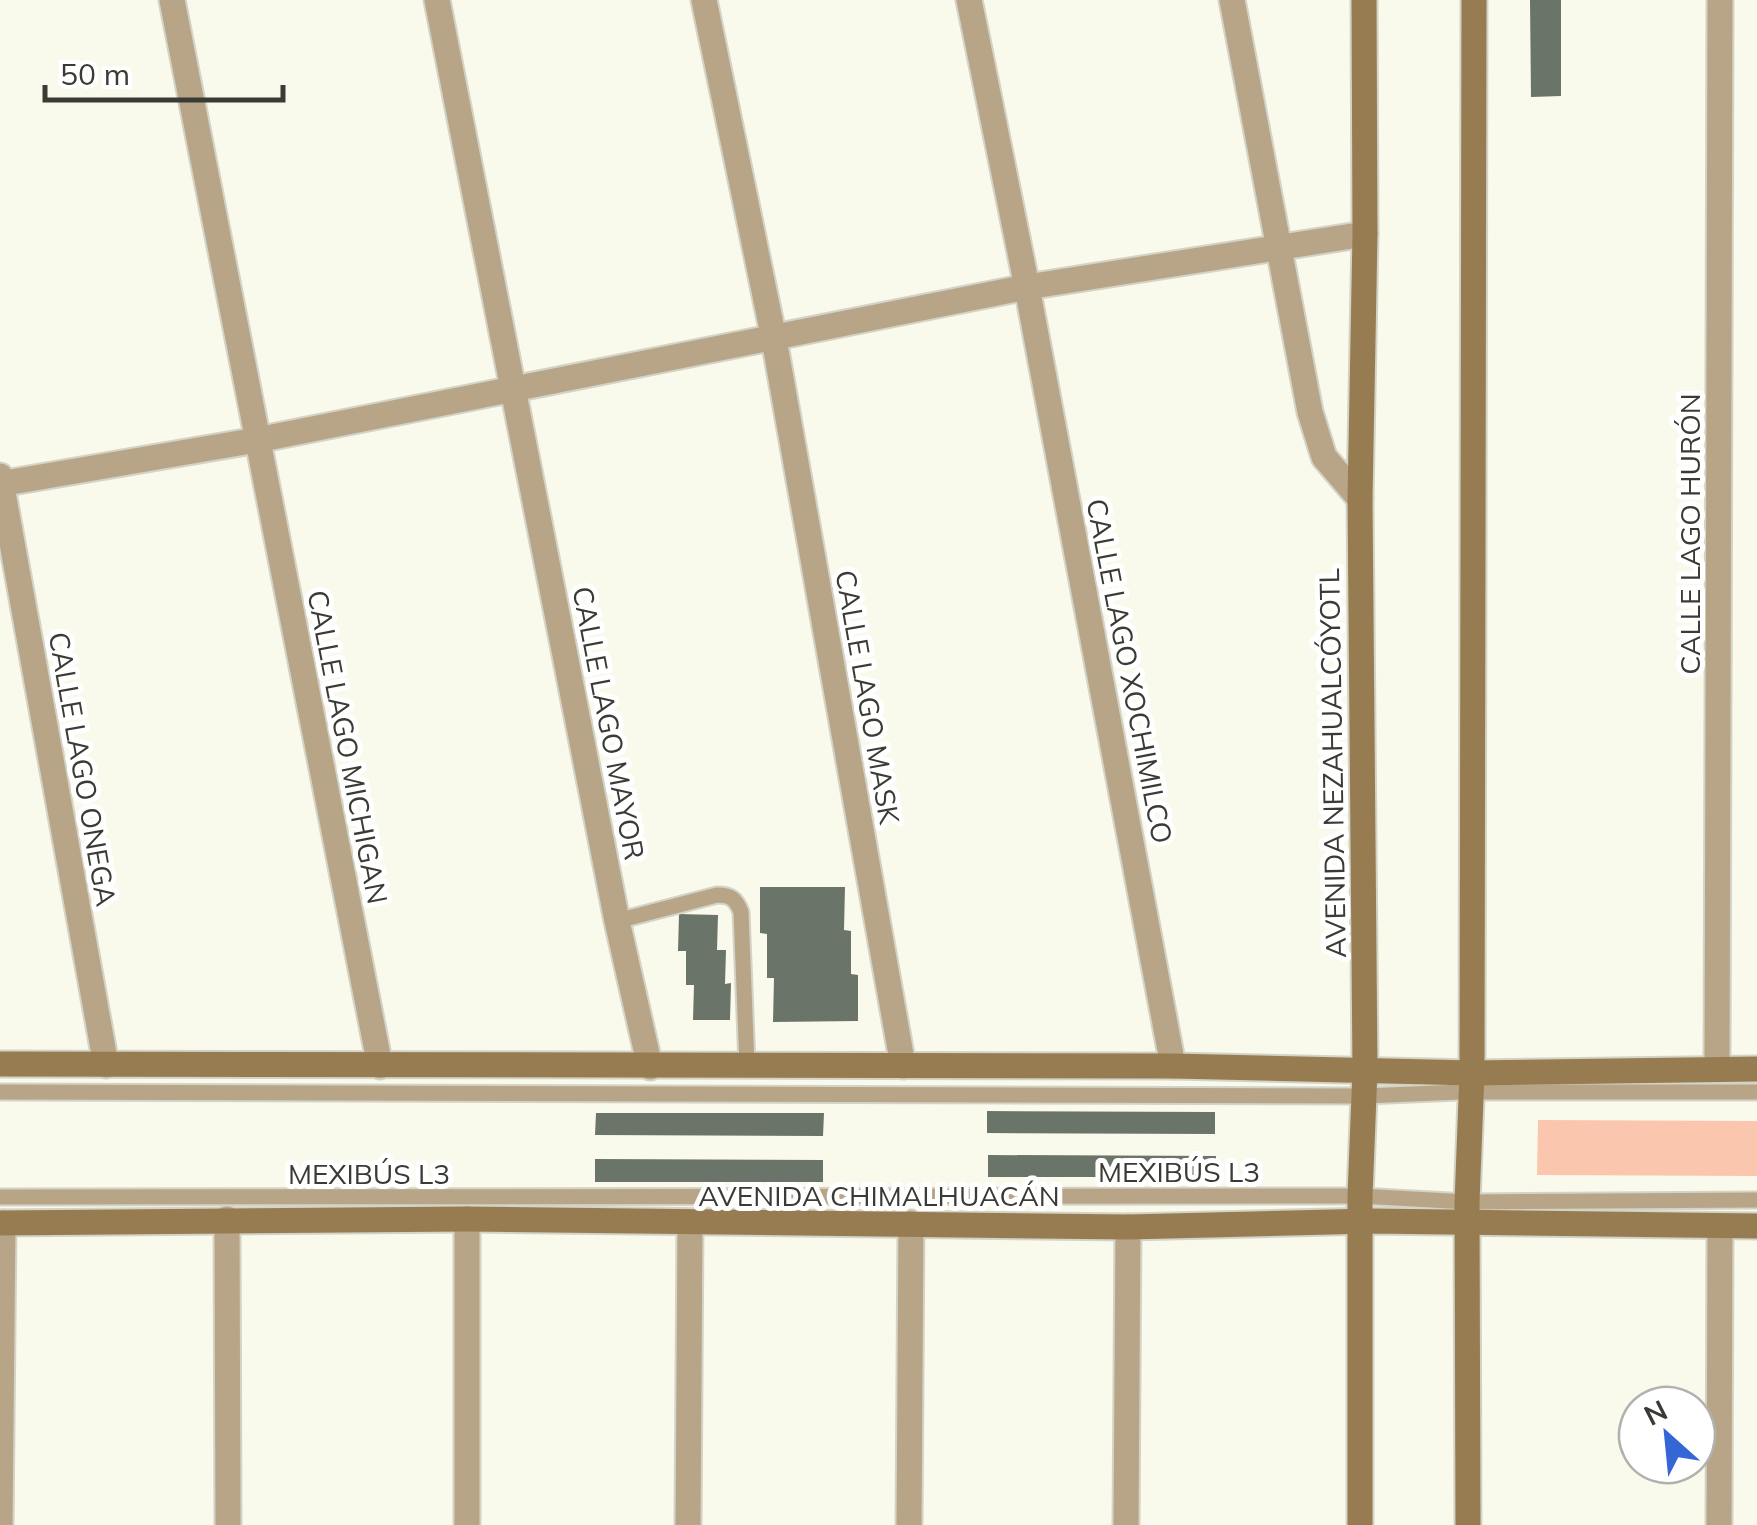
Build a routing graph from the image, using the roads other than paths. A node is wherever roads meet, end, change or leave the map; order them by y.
1 (172, 0) edge
2 (438, 0) edge
3 (704, 0) edge
4 (969, 0) edge
5 (1232, 0) edge
6 (1364, 0) edge
7 (1474, 0) edge
8 (1720, 0) edge
9 (1365, 234) junction
10 (1278, 246) junction
11 (1028, 288) junction
12 (774, 339) junction
13 (514, 389) junction
14 (258, 440) junction
15 (0, 482) edge
16 (1360, 499) junction
17 (617, 921) junction
18 (0, 1064) edge
19 (747, 1064) junction
20 (106, 1065) junction
21 (380, 1066) junction
22 (903, 1066) junction
23 (1172, 1066) junction
24 (650, 1067) junction
25 (1717, 1068) junction
26 (1757, 1069) edge
27 (1471, 1082) junction
28 (1365, 1083) junction
29 (0, 1092) edge
30 (1757, 1092) edge
31 (1757, 1200) edge
32 (1360, 1208) junction
33 (1467, 1213) junction
34 (1, 1214) edge
35 (227, 1219) junction
36 (467, 1219) junction
37 (690, 1223) junction
38 (911, 1223) junction
39 (1720, 1226) junction
40 (1757, 1226) edge
41 (1128, 1228) junction
42 (0, 1525) edge
43 (228, 1525) edge
44 (467, 1525) edge
45 (688, 1525) edge
46 (909, 1525) edge
47 (1126, 1525) edge
48 (1360, 1525) edge
49 (1468, 1525) edge
50 (1720, 1525) edge

1 - 14 street, CALLE LAGO MICHIGAN
2 - 13 street, CALLE LAGO MAYOR
3 - 12 street, CALLE LAGO MASK
4 - 11 street, CALLE LAGO XOCHIMILCO
5 - 10 street
6 - 9 main road, AVENIDA NEZAHUALCÓYOTL
7 - 27 main road
8 - 25 street, CALLE LAGO HURÓN
9 - 10 street
9 - 16 main road, AVENIDA NEZAHUALCÓYOTL
10 - 11 street
10 - 16 street
11 - 12 street
11 - 23 street, CALLE LAGO XOCHIMILCO
12 - 13 street
12 - 22 street, CALLE LAGO MASK
13 - 14 street
13 - 17 street, CALLE LAGO MAYOR
14 - 15 street
14 - 21 street, CALLE LAGO MICHIGAN
15 - 20 street, CALLE LAGO ONEGA
16 - 28 main road, AVENIDA NEZAHUALCÓYOTL
17 - 19 lane
17 - 24 street, CALLE LAGO MAYOR
18 - 20 main road
19 - 22 main road
19 - 24 main road
20 - 21 main road
21 - 24 main road
22 - 23 main road
23 - 28 main road
25 - 26 main road
25 - 27 main road
27 - 28 main road
27 - 30 lane
27 - 33 main road
28 - 29 lane
28 - 32 main road, AVENIDA NEZAHUALCÓYOTL
31 - 33 lane
32 - 33 main road, AVENIDA CHIMALHUACÁN
32 - 34 lane, MEXIBÚS L3
32 - 41 main road, AVENIDA CHIMALHUACÁN
32 - 48 main road, AVENIDA NEZAHUALCÓYOTL
33 - 39 main road, AVENIDA CHIMALHUACÁN
33 - 49 main road
34 - 35 main road, AVENIDA CHIMALHUACÁN
34 - 42 street
35 - 36 main road, AVENIDA CHIMALHUACÁN
35 - 43 street
36 - 37 main road, AVENIDA CHIMALHUACÁN
36 - 44 street
37 - 38 main road, AVENIDA CHIMALHUACÁN
37 - 45 street
38 - 41 main road, AVENIDA CHIMALHUACÁN
38 - 46 street
39 - 40 main road, AVENIDA CHIMALHUACÁN
39 - 50 street
41 - 47 street

